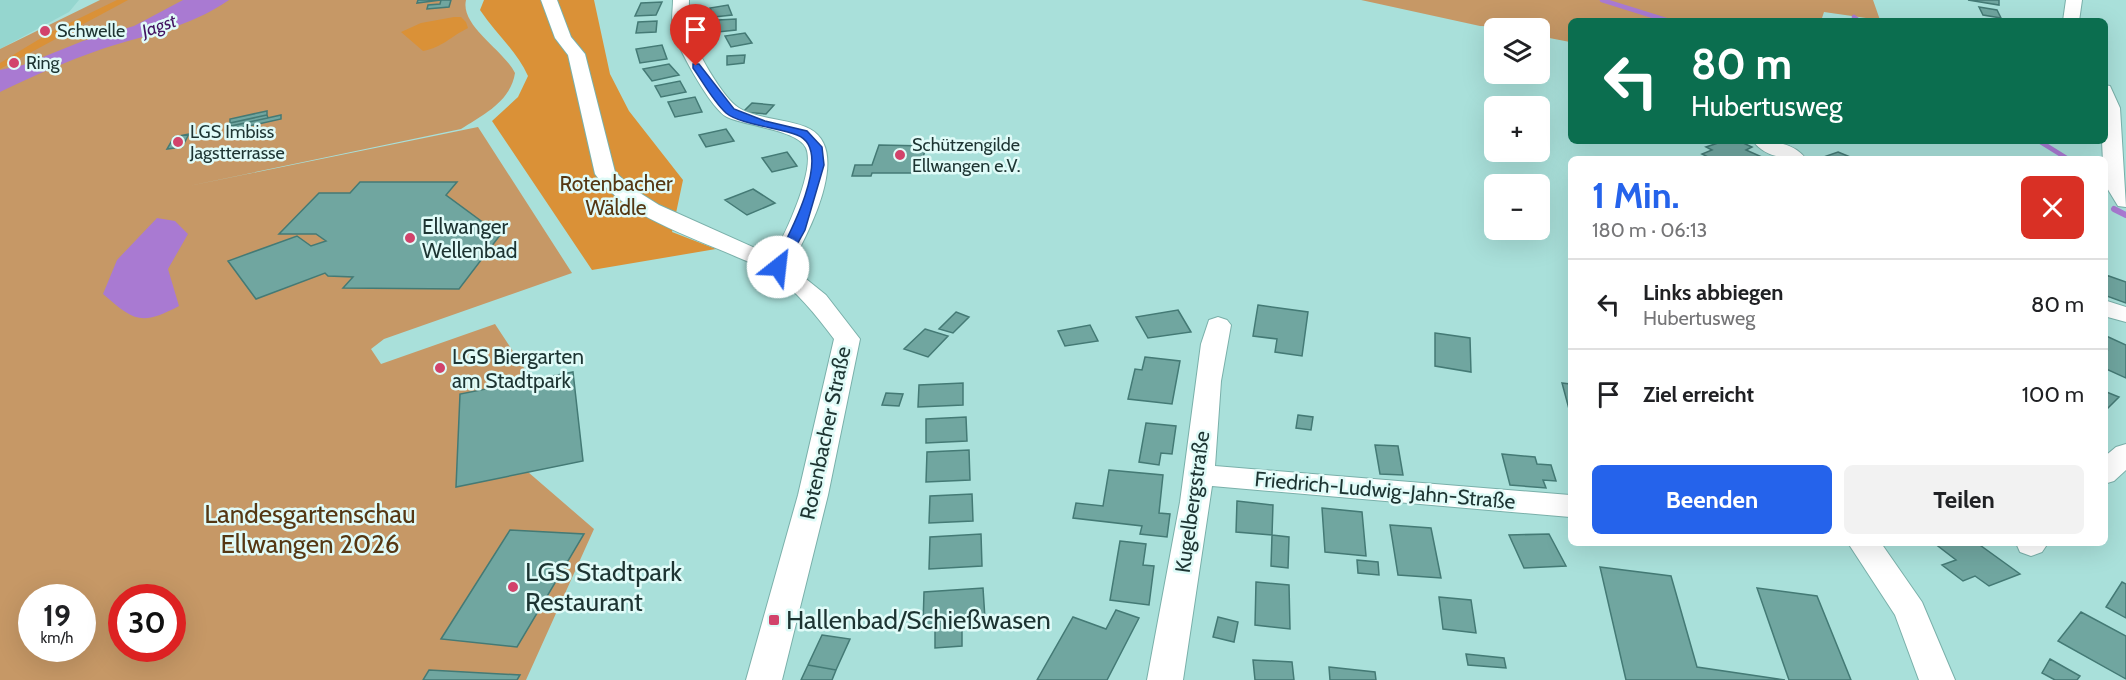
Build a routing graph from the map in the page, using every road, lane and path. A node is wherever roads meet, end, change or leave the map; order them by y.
1 (549, 0) edge
2 (681, 0) edge
3 (2074, 0) edge
4 (2071, 18) edge
5 (2108, 99) edge
6 (1768, 144) edge
7 (1790, 156) edge
8 (2126, 201) edge
9 (778, 267) junction
10 (2108, 308) edge
11 (2126, 315) edge
12 (1218, 325) dead end
13 (2126, 454) edge
14 (2108, 470) edge
15 (1199, 475) junction
16 (1568, 506) edge
17 (1866, 546) edge
18 (764, 680) edge
19 (1165, 680) edge
20 (1936, 680) edge

1 - 9 street, Rotenbacher Straße
2 - 9 street
3 - 4 street
5 - 8 street
6 - 7 street
9 - 18 street, Rotenbacher Straße
10 - 11 street
12 - 15 street, Kugelbergstraße
13 - 14 street
15 - 16 street, Friedrich-Ludwig-Jahn-Straße
15 - 19 street, Kugelbergstraße
17 - 20 street

